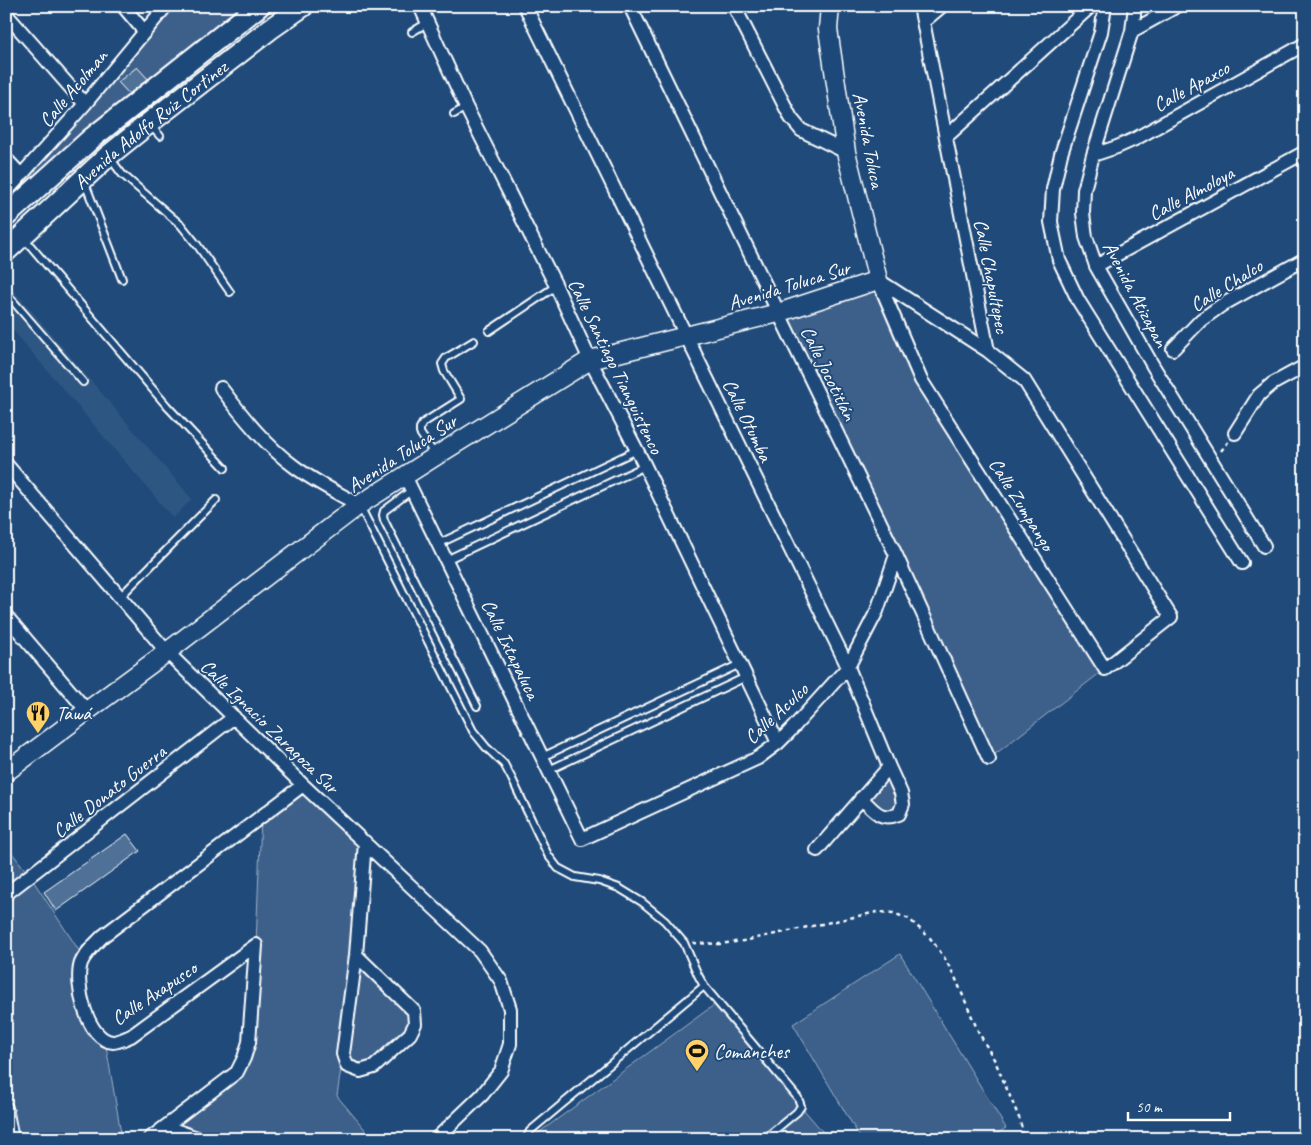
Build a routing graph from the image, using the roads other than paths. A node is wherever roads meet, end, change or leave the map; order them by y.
1 (123, 6) edge
2 (166, 6) edge
3 (259, 6) edge
4 (303, 6) edge
5 (420, 6) edge
6 (525, 6) edge
7 (630, 6) edge
8 (734, 6) edge
9 (830, 6) edge
10 (920, 6) edge
11 (942, 6) edge
12 (1091, 6) edge
13 (1105, 6) edge
14 (1135, 6) edge
15 (1177, 6) edge
16 (281, 12) edge
17 (6, 14) edge
18 (923, 22) junction
19 (427, 23) junction
20 (144, 31) junction
21 (1132, 31) junction
22 (412, 32) dead end
23 (1305, 44) edge
24 (85, 104) junction
25 (466, 107) junction
26 (454, 114) dead end
27 (946, 138) junction
28 (846, 152) junction
29 (1305, 152) edge
30 (1093, 155) junction
31 (108, 156) junction
32 (6, 158) edge
33 (21, 175) junction
34 (84, 179) junction
35 (6, 192) edge
36 (6, 216) edge
37 (23, 236) junction
38 (6, 251) edge
39 (1305, 259) edge
40 (1096, 266) junction
41 (122, 279) dead end
42 (878, 280) junction
43 (556, 286) junction
44 (230, 292) dead end
45 (6, 293) edge
46 (778, 313) junction
47 (489, 331) dead end
48 (686, 337) junction
49 (474, 341) dead end
50 (1173, 349) dead end
51 (988, 351) junction
52 (590, 360) junction
53 (1305, 366) edge
54 (83, 382) dead end
55 (221, 388) dead end
56 (1234, 433) road end
57 (637, 450) junction
58 (436, 456) junction
59 (6, 464) edge
60 (645, 466) junction
61 (225, 468) dead end
62 (409, 483) junction
63 (216, 500) dead end
64 (359, 505) junction
65 (438, 544) junction
66 (1264, 546) dead end
67 (896, 555) junction
68 (446, 560) junction
69 (1242, 562) dead end
70 (120, 597) junction
71 (6, 616) edge
72 (1171, 617) joint
73 (167, 652) junction
74 (740, 664) junction
75 (848, 667) junction
76 (746, 677) junction
77 (477, 706) dead end
78 (87, 711) junction
79 (234, 717) junction
80 (778, 743) junction
81 (542, 757) junction
82 (989, 759) dead end
83 (9, 766) edge
84 (889, 767) junction
85 (549, 770) junction
86 (303, 785) junction
87 (861, 798) junction
88 (582, 839) joint
89 (365, 842) junction
90 (817, 850) dead end
91 (6, 894) edge
92 (356, 955) junction
93 (704, 986) junction
94 (6, 1108) edge
95 (166, 1127) junction
96 (12, 1139) edge
97 (149, 1139) edge
98 (200, 1139) edge
99 (436, 1139) edge
100 (526, 1139) edge
101 (764, 1139) edge

1 - 20 street
2 - 20 street, Calle Acolman
3 - 36 main road, Avenida Adolfo Ruiz Cortinez
4 - 16 main road, Avenida Adolfo Ruiz Cortinez
5 - 19 street, Calle Santiago Tianguistenco
6 - 48 street, Calle Otumba
7 - 46 street, Calle Jocotitlán
8 - 28 street
9 - 28 street, Avenida Toluca
10 - 18 street, Calle Chapultepec
11 - 18 street
12 - 27 street
13 - 69 street
14 - 21 street, Avenida Atizapan
15 - 21 street
16 - 31 main road, Avenida Adolfo Ruiz Cortinez
17 - 24 street
18 - 27 street, Calle Chapultepec
19 - 22 lane
19 - 25 street, Calle Santiago Tianguistenco
20 - 24 street, Calle Acolman
21 - 30 street, Avenida Atizapan
23 - 30 street, Calle Apaxco
24 - 33 street, Calle Acolman
25 - 26 lane
25 - 43 street, Calle Santiago Tianguistenco
27 - 51 street, Calle Chapultepec
28 - 42 street, Avenida Toluca
29 - 40 street, Calle Almoloya
30 - 40 street, Avenida Atizapan
31 - 34 main road, Avenida Adolfo Ruiz Cortinez
31 - 44 lane
32 - 33 street
33 - 35 street, Calle Acolman
34 - 37 main road, Avenida Adolfo Ruiz Cortinez
34 - 41 lane
37 - 38 main road, Avenida Adolfo Ruiz Cortinez
37 - 61 lane
39 - 50 street, Calle Chalco
40 - 66 street, Avenida Atizapan
42 - 46 street, Avenida Toluca Sur
42 - 51 street
42 - 72 street, Calle Zumpango
43 - 47 lane
43 - 52 street, Calle Santiago Tianguistenco
45 - 54 lane
46 - 48 street, Avenida Toluca Sur
46 - 67 street, Calle Jocotitlán
48 - 52 street, Avenida Toluca Sur
48 - 75 street, Calle Otumba
49 - 58 lane
51 - 72 street, Calle Chapultepec
52 - 57 street, Calle Santiago Tianguistenco
52 - 58 street, Avenida Toluca Sur
53 - 56 street
55 - 64 street
57 - 60 street, Calle Santiago Tianguistenco
57 - 65 lane
58 - 62 street, Avenida Toluca Sur
59 - 70 street, Calle Ignacio Zaragoza Sur
60 - 68 lane
60 - 74 street, Calle Santiago Tianguistenco
62 - 64 street, Avenida Toluca Sur
62 - 65 street, Calle Ixtapaluca
62 - 77 lane
63 - 70 lane
64 - 73 street, Avenida Toluca Sur
64 - 93 lane
65 - 68 street, Calle Ixtapaluca
67 - 75 street, Calle Aculco
67 - 82 street, Calle Jocotitlán
68 - 81 street, Calle Ixtapaluca
70 - 73 street, Calle Ignacio Zaragoza Sur
71 - 78 street
73 - 78 street, Avenida Toluca Sur
73 - 79 street, Calle Ignacio Zaragoza Sur
74 - 76 street, Calle Santiago Tianguistenco
74 - 81 lane
75 - 80 street, Calle Aculco
75 - 84 street, Calle Otumba
76 - 80 street, Calle Santiago Tianguistenco
76 - 85 lane
78 - 83 street, Avenida Toluca Sur
79 - 86 street, Calle Ignacio Zaragoza Sur
79 - 91 street, Calle Donato Guerra
80 - 88 street, Calle Aculco
81 - 85 street, Calle Ixtapaluca
84 - 87 street
84 - 87 street, Calle Otumba
85 - 88 street, Calle Ixtapaluca
86 - 89 street, Calle Ignacio Zaragoza Sur
86 - 95 street, Calle Axapusco
87 - 90 street
89 - 92 street
89 - 99 street, Calle Ignacio Zaragoza Sur
92 - 92 street
93 - 100 lane
93 - 101 lane
94 - 96 street
95 - 97 street, Calle Axapusco
95 - 98 street

